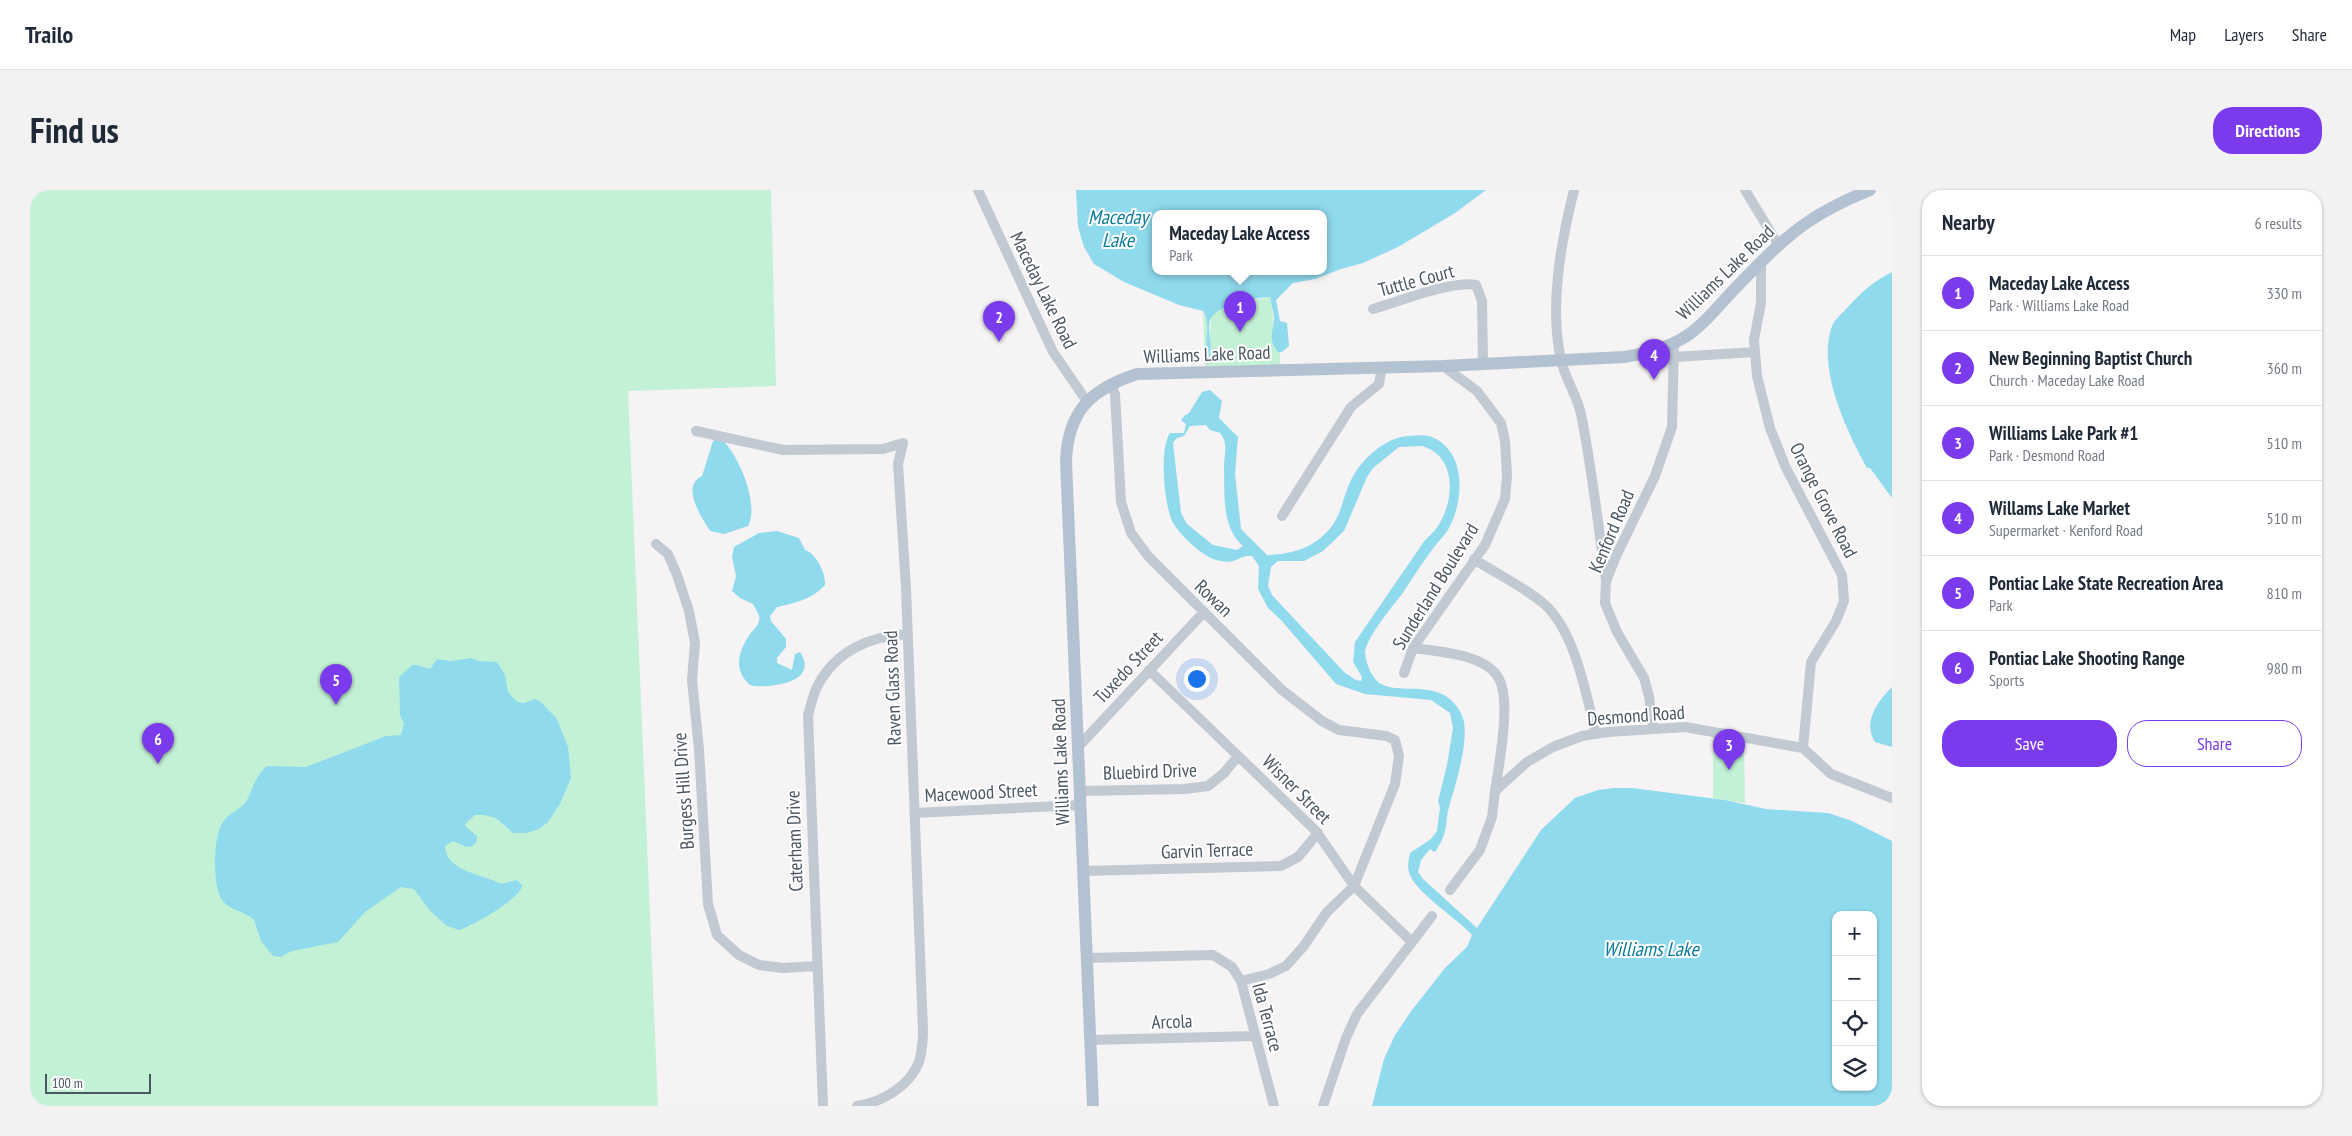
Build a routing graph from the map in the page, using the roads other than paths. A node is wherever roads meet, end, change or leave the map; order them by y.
1 (978, 190) edge
2 (1574, 190) edge
3 (1745, 190) edge
4 (1870, 190) edge
5 (1779, 246) junction
6 (1761, 262) junction
7 (1373, 309) dead end
8 (1674, 343) junction
9 (1755, 352) junction
10 (1674, 357) junction
11 (1561, 361) junction
12 (1483, 364) junction
13 (1443, 366) junction
14 (1382, 367) junction
15 (1110, 384) junction
16 (1086, 400) junction
17 (696, 431) dead end
18 (1282, 516) dead end
19 (656, 544) dead end
20 (1474, 559) junction
21 (1606, 581) junction
22 (1204, 612) junction
23 (907, 634) junction
24 (1413, 648) junction
25 (1149, 670) junction
26 (1404, 674) dead end
27 (1653, 728) junction
28 (1596, 734) junction
29 (1078, 747) junction
30 (1803, 748) junction
31 (1238, 756) junction
32 (1080, 791) junction
33 (1496, 791) junction
34 (1892, 798) edge
35 (1081, 805) junction
36 (914, 813) junction
37 (1318, 833) junction
38 (1083, 871) junction
39 (1354, 886) junction
40 (1450, 890) dead end
41 (1432, 916) dead end
42 (1412, 942) junction
43 (1087, 958) junction
44 (817, 966) junction
45 (1241, 981) junction
46 (1255, 1036) junction
47 (1090, 1040) junction
48 (823, 1106) edge
49 (857, 1106) edge
50 (1093, 1106) edge
51 (1274, 1106) edge
52 (1323, 1106) edge

1 - 16 street, Maceday Lake Road
2 - 11 street
3 - 5 street
4 - 5 main road, Williams Lake Road
5 - 6 main road, Williams Lake Road
6 - 8 main road, Williams Lake Road
6 - 9 street, Orange Grove Road
7 - 12 street, Tuttle Court
8 - 10 street, Kenford Road
8 - 11 main road, Williams Lake Road
9 - 10 street
9 - 30 street, Orange Grove Road
10 - 21 street, Kenford Road
11 - 12 main road, Williams Lake Road
11 - 21 street
12 - 13 main road, Williams Lake Road
13 - 14 main road, Williams Lake Road
13 - 20 street, Sunderland Boulevard
14 - 15 main road, Williams Lake Road
14 - 18 street
15 - 16 main road, Williams Lake Road
15 - 22 street, Rowan
16 - 29 main road, Williams Lake Road
17 - 23 street, Raven Glass Road
19 - 44 street, Burgess Hill Drive
20 - 24 street, Sunderland Boulevard
20 - 28 street
21 - 27 street, Kenford Road
22 - 25 street, Tuxedo Street
22 - 39 street, Rowan
23 - 36 street, Raven Glass Road
23 - 44 street, Caterham Drive
24 - 26 street, Sunderland Boulevard
24 - 33 street
25 - 29 street, Tuxedo Street
25 - 31 street, Wisner Street
27 - 28 street, Desmond Road
27 - 30 street, Desmond Road
28 - 33 street, Desmond Road
29 - 32 main road, Williams Lake Road
30 - 34 street
31 - 32 street, Bluebird Drive
31 - 37 street, Wisner Street
32 - 35 main road, Williams Lake Road
33 - 40 street
35 - 36 street, Macewood Street
35 - 38 main road, Williams Lake Road
36 - 49 street, Raven Glass Road
37 - 38 street, Garvin Terrace
37 - 39 street, Wisner Street
38 - 43 main road, Williams Lake Road
39 - 42 street, Wisner Street
39 - 45 street
41 - 42 street
42 - 52 street
43 - 45 street, Ida Terrace
43 - 47 main road, Williams Lake Road
44 - 48 street, Caterham Drive
45 - 46 street, Ida Terrace
46 - 47 street, Arcola
46 - 51 street, Ida Terrace
47 - 50 main road, Williams Lake Road

